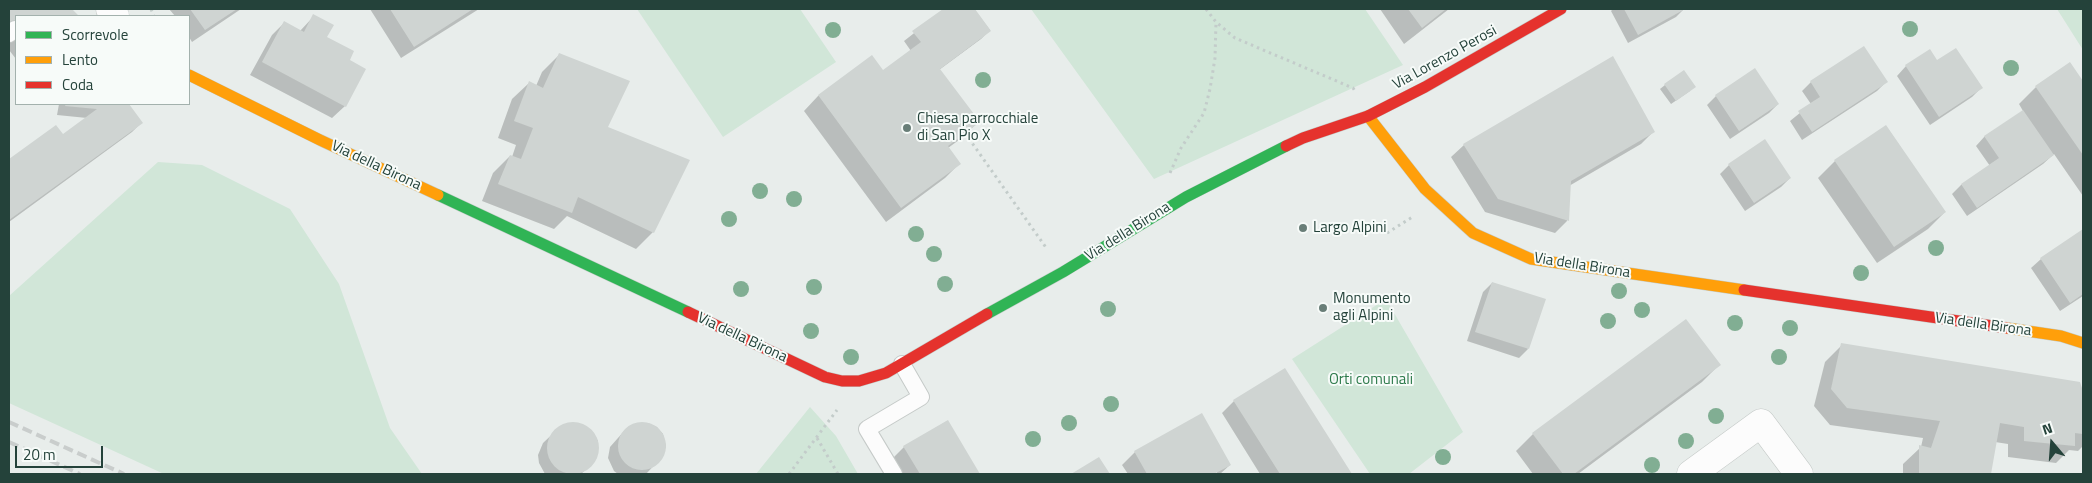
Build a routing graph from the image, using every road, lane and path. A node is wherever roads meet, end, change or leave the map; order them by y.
1 (1206, 9) edge
2 (1561, 9) edge
3 (1216, 22) junction
4 (190, 75) edge
5 (1368, 116) junction
6 (965, 133) dead end
7 (1186, 197) junction
8 (1063, 272) junction
9 (2083, 343) edge
10 (902, 364) junction
11 (840, 405) dead end
12 (817, 438) junction
13 (790, 474) edge
14 (838, 474) edge
15 (894, 474) edge
16 (1691, 474) edge
17 (1799, 474) edge

1 - 3 path
2 - 5 street, Via Lorenzo Perosi
3 - 5 path
3 - 7 path
4 - 10 street, Via della Birona
5 - 7 street, Via della Birona
5 - 9 street, Via della Birona
6 - 8 path
7 - 8 street, Via della Birona
8 - 10 street, Via della Birona
10 - 15 lane
11 - 12 path
12 - 13 path
12 - 14 path
16 - 17 street

